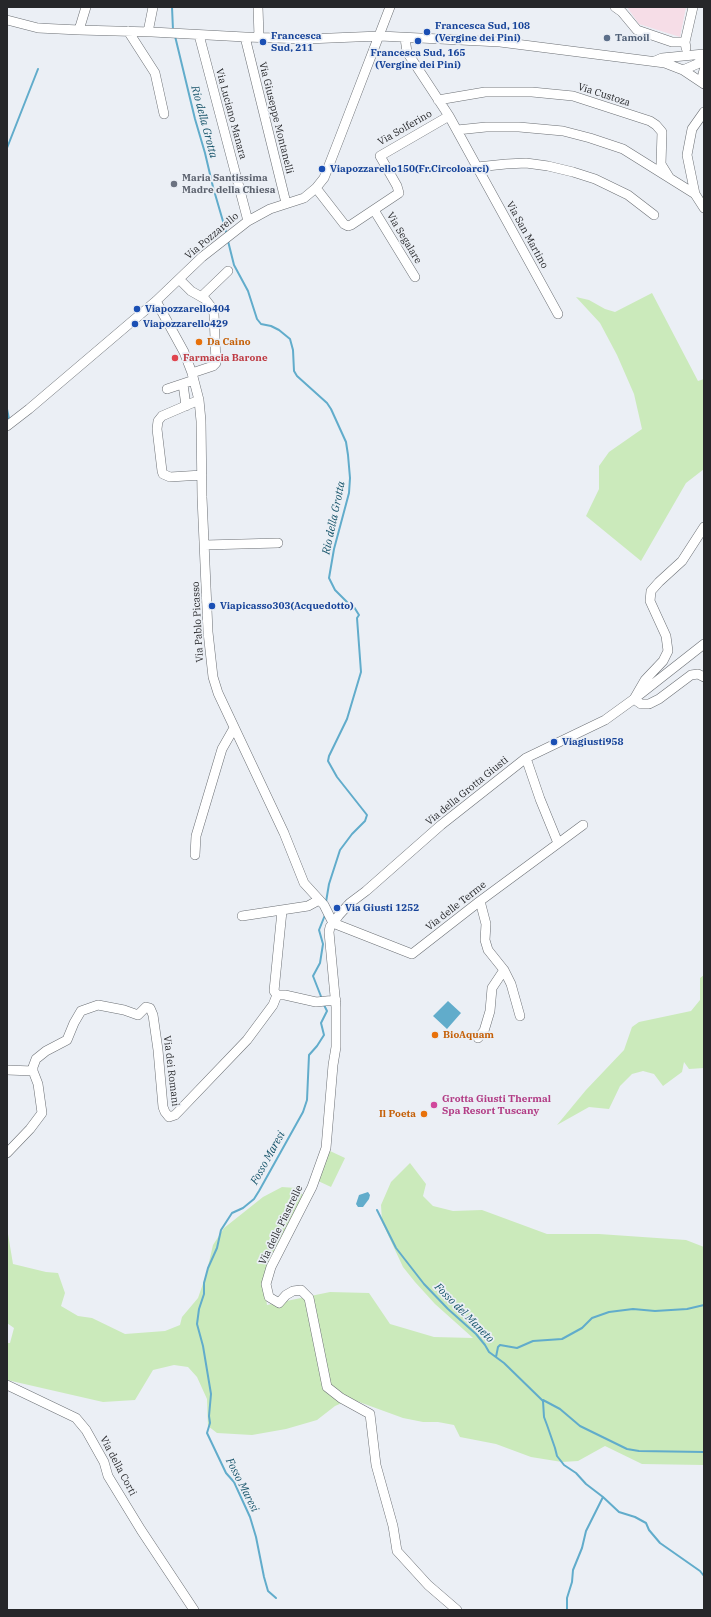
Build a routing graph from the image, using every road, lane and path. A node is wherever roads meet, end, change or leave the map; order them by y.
1 (86, 7) edge
2 (153, 7) edge
3 (258, 7) edge
4 (390, 7) edge
5 (615, 7) edge
6 (693, 7) edge
7 (7, 20) edge
8 (79, 30) junction
9 (128, 31) junction
10 (148, 32) junction
11 (199, 36) junction
12 (380, 36) junction
13 (244, 37) junction
14 (259, 38) junction
15 (405, 38) junction
16 (685, 42) junction
17 (704, 54) edge
18 (686, 56) junction
19 (654, 61) junction
20 (704, 61) edge
21 (681, 69) junction
22 (704, 70) edge
23 (704, 83) edge
24 (438, 100) junction
25 (704, 112) edge
26 (164, 114) dead end
27 (449, 116) junction
28 (457, 130) junction
29 (477, 167) junction
30 (669, 177) junction
31 (316, 188) junction
32 (698, 196) edge
33 (286, 203) junction
34 (704, 208) edge
35 (374, 210) junction
36 (654, 215) dead end
37 (248, 221) junction
38 (228, 271) dead end
39 (415, 277) dead end
40 (179, 279) junction
41 (202, 296) junction
42 (156, 301) junction
43 (558, 314) dead end
44 (193, 377) junction
45 (183, 384) junction
46 (167, 389) dead end
47 (199, 400) junction
48 (186, 406) junction
49 (7, 426) edge
50 (202, 475) junction
51 (704, 527) edge
52 (278, 543) dead end
53 (205, 546) junction
54 (704, 644) edge
55 (704, 677) edge
56 (634, 699) junction
57 (234, 728) junction
58 (526, 758) junction
59 (583, 825) dead end
60 (558, 842) junction
61 (195, 855) dead end
62 (480, 901) junction
63 (323, 906) junction
64 (282, 911) junction
65 (242, 916) dead end
66 (332, 923) junction
67 (504, 970) junction
68 (277, 995) junction
69 (336, 1000) junction
70 (520, 1016) dead end
71 (478, 1038) dead end
72 (7, 1070) edge
73 (33, 1071) junction
74 (7, 1153) edge
75 (7, 1385) edge
76 (194, 1610) edge
77 (457, 1610) edge

1 - 8 street
2 - 10 street
3 - 14 street
4 - 12 street, Via Pozzarello
5 - 16 street
6 - 16 street
7 - 8 street
8 - 9 street
9 - 10 street
9 - 26 street
10 - 11 street
11 - 13 street
11 - 37 street, Via Luciano Manara
12 - 14 street
12 - 15 street
12 - 31 street, Via Pozzarello
13 - 14 street
13 - 33 street, Via Giuseppe Montanelli
15 - 19 street
15 - 24 street, Via San Martino
16 - 18 street
17 - 18 street
18 - 19 street
18 - 21 street
19 - 21 street
20 - 21 street
21 - 23 street
22 - 23 street
24 - 27 street, Via San Martino
24 - 30 street, Via Custoza
25 - 32 street
27 - 28 street, Via San Martino
27 - 35 street, Via Solferino
28 - 29 street, Via San Martino
28 - 30 street
29 - 36 street
29 - 43 street, Via San Martino
30 - 32 street
31 - 33 street, Via Pozzarello
31 - 35 street, Via Solferino
32 - 34 street
33 - 37 street, Via Pozzarello
35 - 39 street, Via Segalare
37 - 40 street, Via Pozzarello
38 - 41 street
40 - 41 street
40 - 42 street, Via Pozzarello
41 - 44 street
42 - 44 street, Via Pablo Picasso
42 - 49 street, Via Pozzarello
44 - 45 street
44 - 47 street, Via Pablo Picasso
45 - 46 street
45 - 48 street
47 - 48 street
47 - 50 street, Via Pablo Picasso
48 - 50 street
50 - 53 street, Via Pablo Picasso
51 - 56 street
52 - 53 street
53 - 57 street, Via Pablo Picasso
54 - 56 street, Via della Grotta Giusti
55 - 56 street
56 - 58 street, Via della Grotta Giusti
57 - 61 street
57 - 63 street, Via Pablo Picasso
58 - 60 street
58 - 66 street, Via della Grotta Giusti
59 - 60 street, Via delle Terme
60 - 62 street, Via delle Terme
62 - 66 street, Via delle Terme
62 - 67 street
63 - 64 street
63 - 66 street, Via Pablo Picasso
64 - 65 street
64 - 68 street
66 - 69 street
67 - 70 street
67 - 71 street
68 - 69 street
68 - 73 street, Via dei Romani
69 - 77 street, Via delle Piastrelle
72 - 73 street
73 - 74 street
75 - 76 street, Via della Corti

